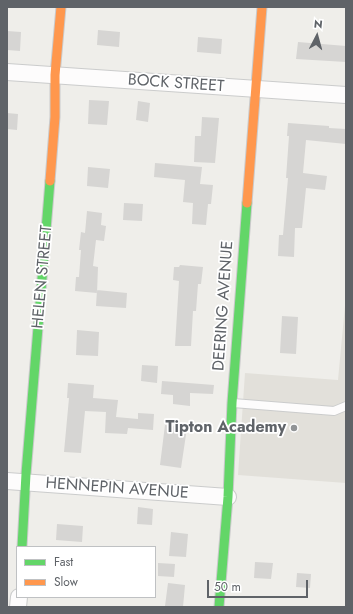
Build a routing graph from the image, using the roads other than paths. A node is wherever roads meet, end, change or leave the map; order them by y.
1 (61, 7) edge
2 (262, 7) edge
3 (7, 72) edge
4 (55, 75) junction
5 (256, 89) junction
6 (346, 95) edge
7 (232, 403) junction
8 (346, 406) edge
9 (7, 481) edge
10 (26, 481) junction
11 (228, 497) junction
12 (22, 546) edge
13 (219, 607) edge

1 - 4 street, HELEN STREET
2 - 5 street, DEERING AVENUE
3 - 4 street, BOCK STREET
4 - 5 street, BOCK STREET
4 - 10 street, HELEN STREET
5 - 6 street, BOCK STREET
5 - 7 street, DEERING AVENUE
7 - 8 lane
7 - 11 street, DEERING AVENUE
9 - 10 street, HENNEPIN AVENUE
10 - 11 street, HENNEPIN AVENUE
10 - 12 street, HELEN STREET
11 - 13 street, DEERING AVENUE

